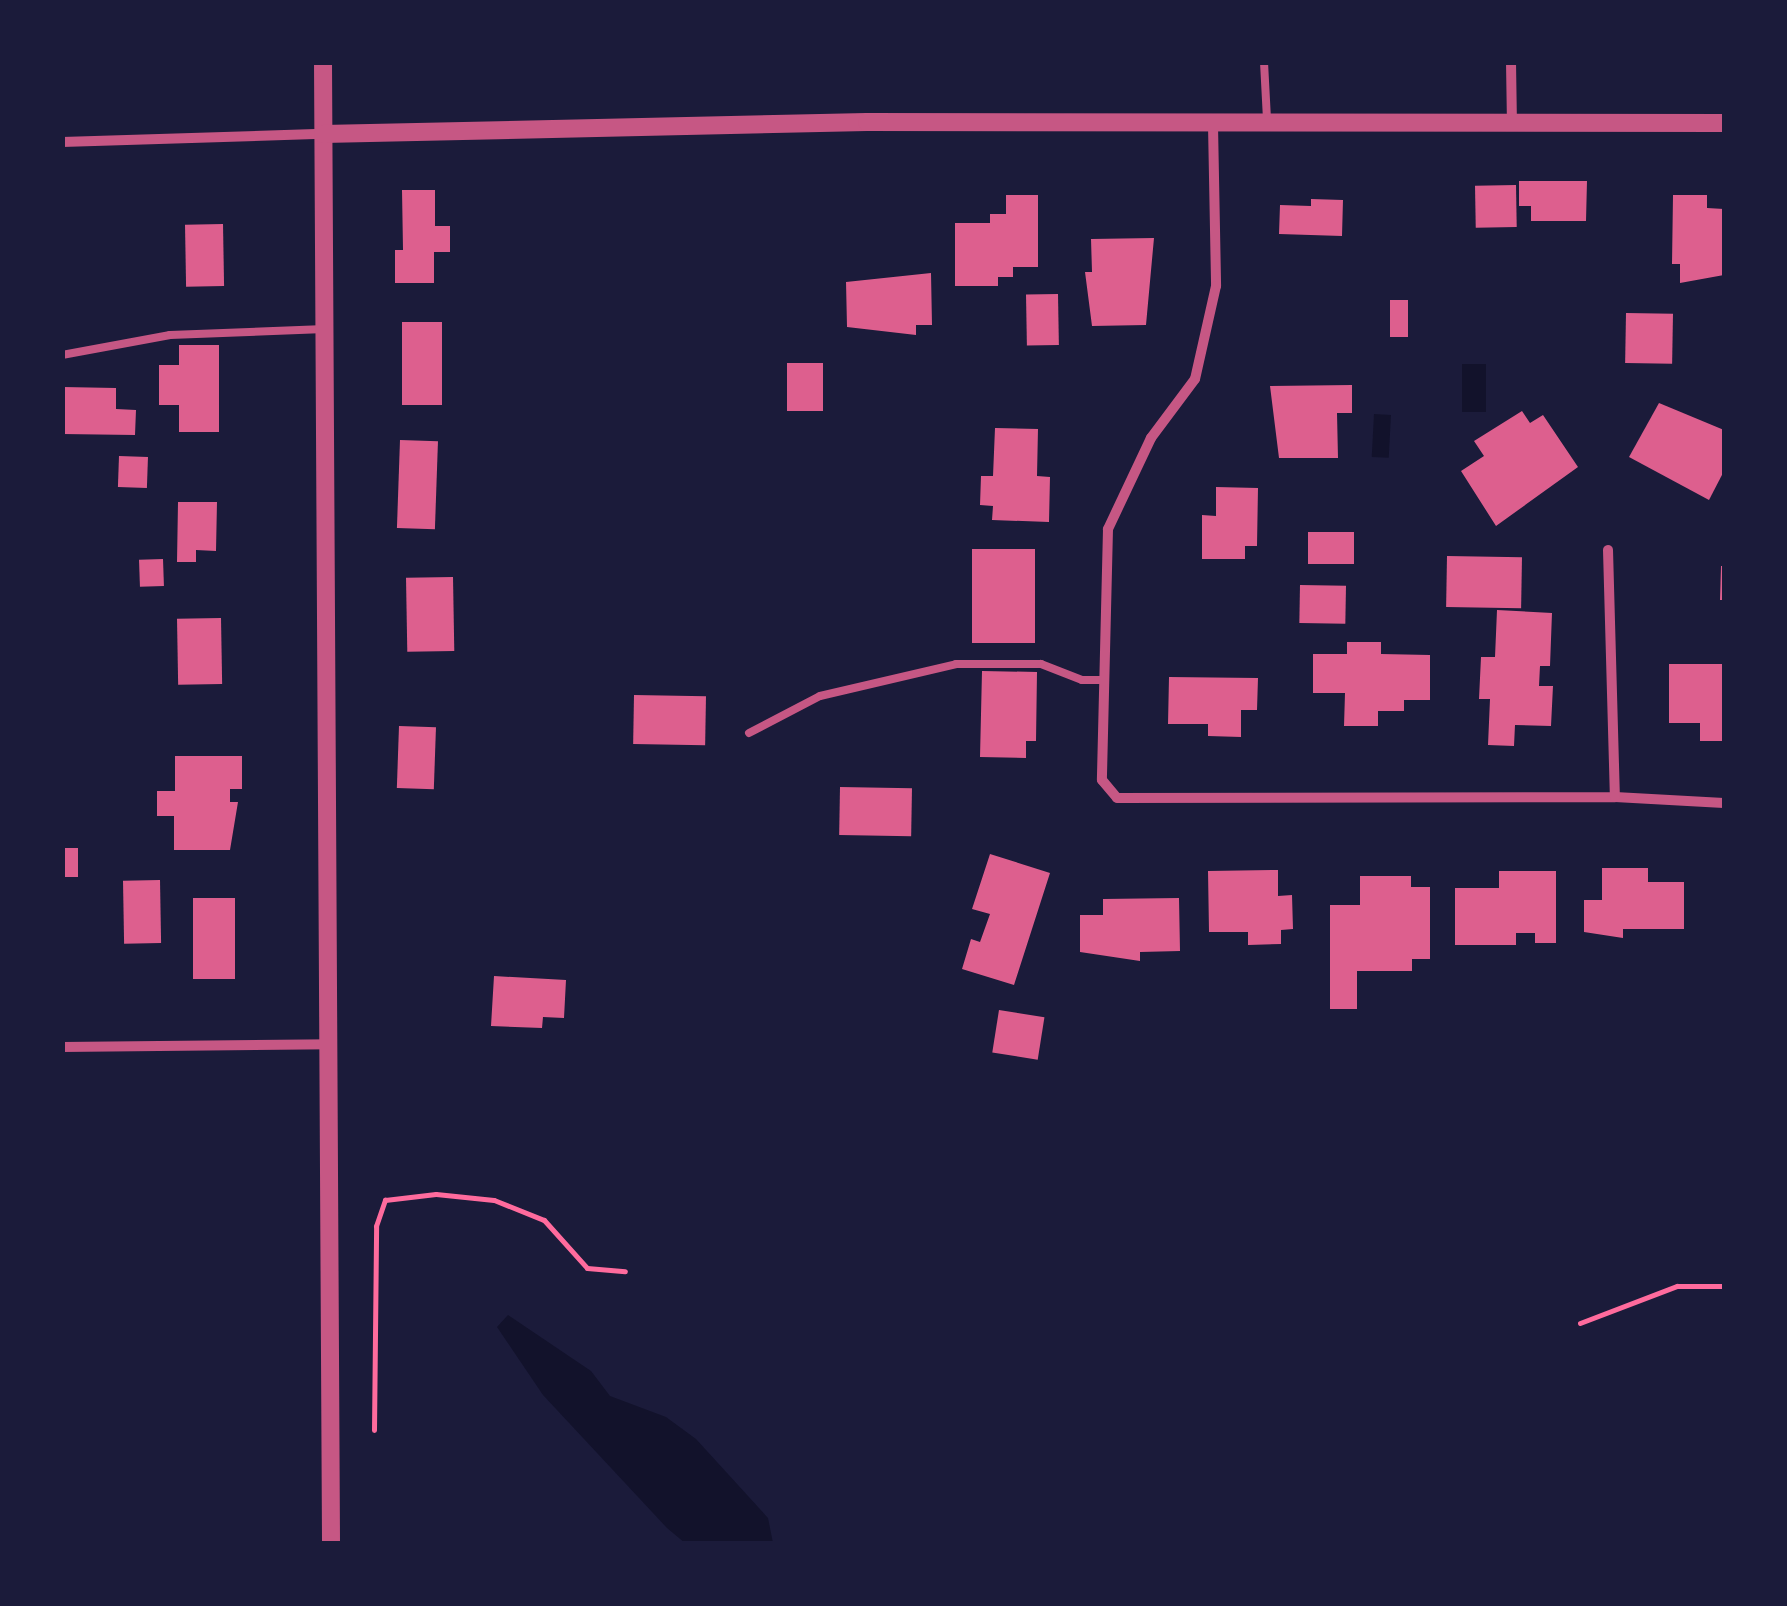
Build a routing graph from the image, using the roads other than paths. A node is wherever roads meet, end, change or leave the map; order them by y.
1 (323, 62) edge
2 (1264, 62) edge
3 (1512, 62) edge
4 (1724, 122) edge
5 (1213, 124) junction
6 (1267, 124) junction
7 (1512, 124) junction
8 (323, 134) junction
9 (62, 142) edge
10 (325, 329) junction
11 (62, 355) edge
12 (1608, 550) dead end
13 (1102, 680) junction
14 (748, 733) dead end
15 (1615, 797) junction
16 (1724, 804) edge
17 (332, 1044) junction
18 (62, 1048) edge
19 (331, 1544) edge

1 - 8 street
2 - 6 lane
3 - 7 street
4 - 7 street
5 - 6 street
5 - 8 street
5 - 13 street
6 - 7 street
8 - 9 street
8 - 10 street
10 - 11 lane
10 - 17 street
12 - 15 street
13 - 14 lane
13 - 15 street
15 - 16 street
17 - 18 street
17 - 19 street

